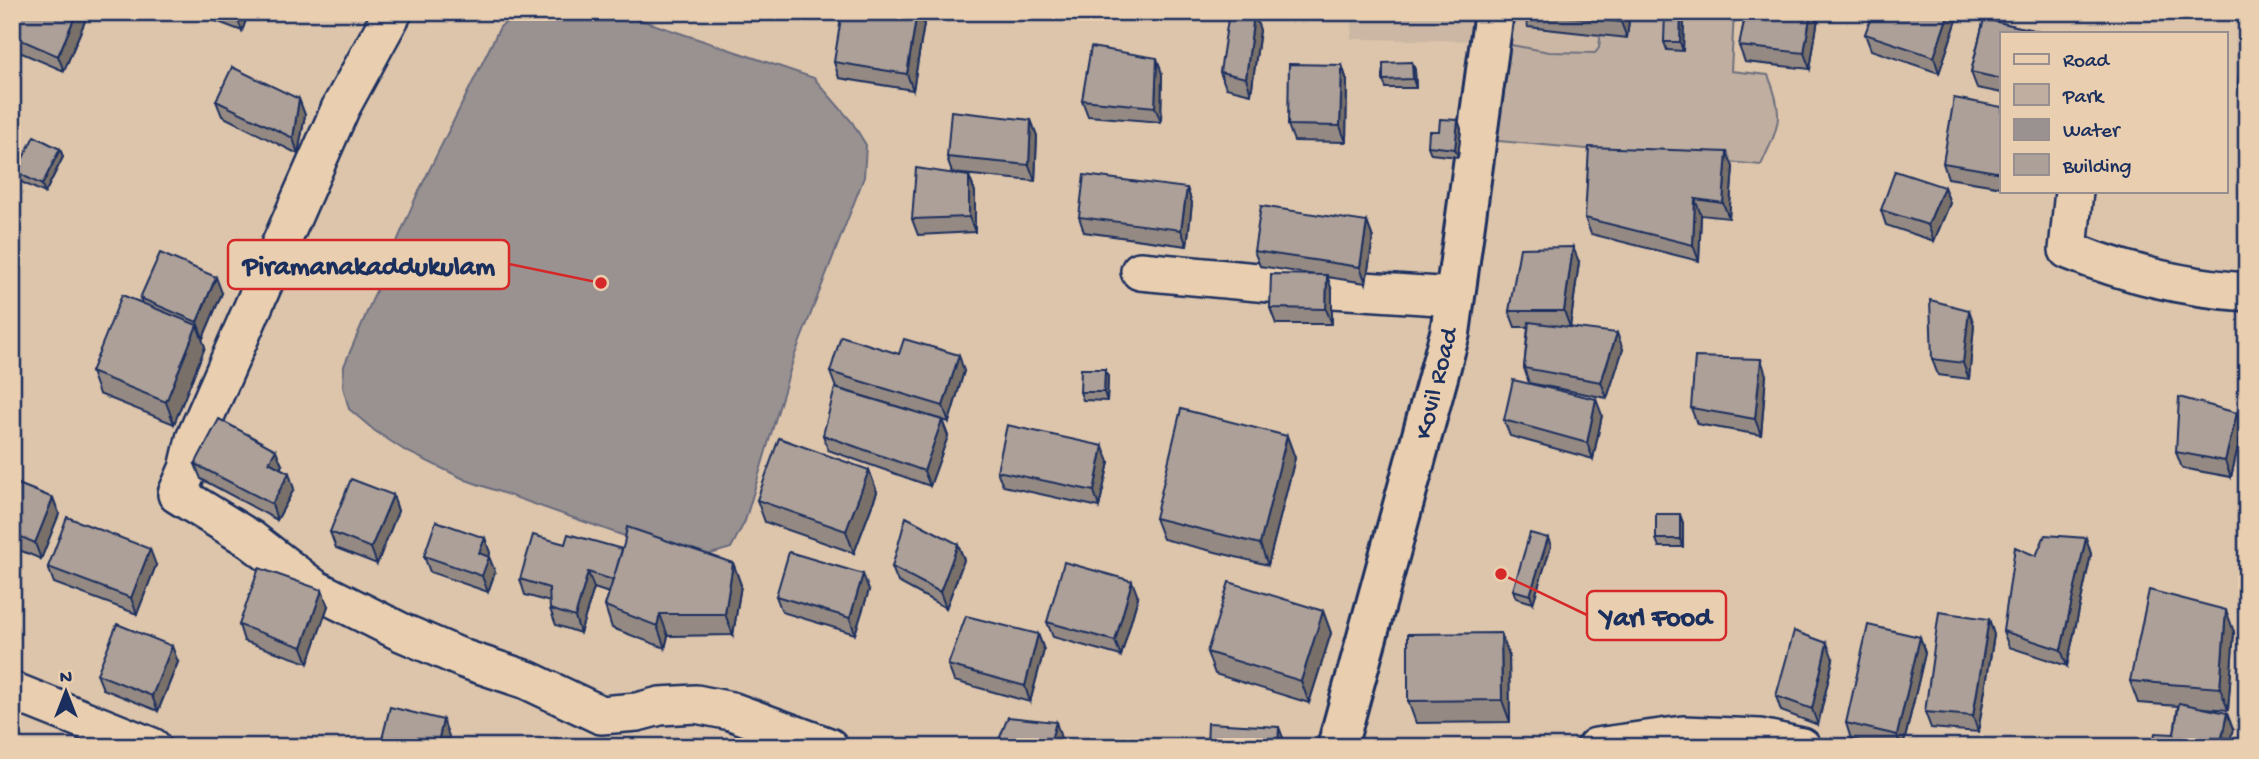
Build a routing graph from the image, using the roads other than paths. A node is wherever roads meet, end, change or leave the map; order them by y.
1 (393, 12) edge
2 (1494, 12) edge
3 (2074, 192) edge
4 (1140, 271) dead end
5 (2247, 292) edge
6 (1454, 297) junction
7 (12, 691) edge
8 (152, 747) edge
9 (829, 747) edge
10 (1337, 747) edge
11 (1596, 747) edge
12 (1802, 747) edge

1 - 9 street
2 - 6 street, Kovil Road
3 - 5 street
4 - 6 street
6 - 10 street, Kovil Road
7 - 8 street
11 - 12 street

